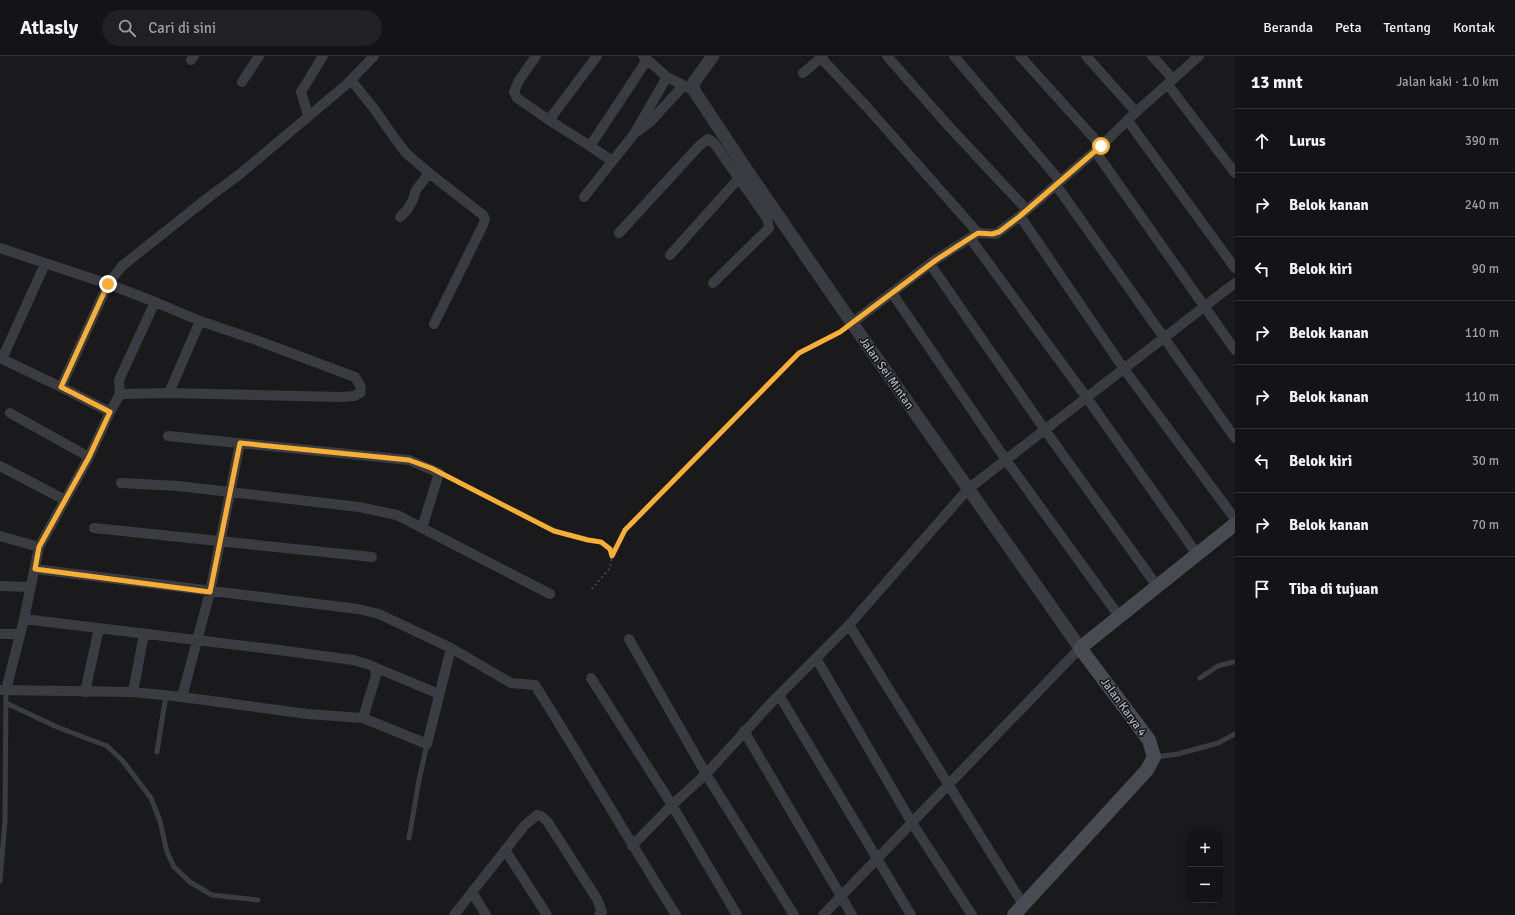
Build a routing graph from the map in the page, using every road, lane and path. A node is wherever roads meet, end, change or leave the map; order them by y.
1 (259, 56) edge
2 (323, 56) edge
3 (374, 56) edge
4 (536, 56) edge
5 (597, 56) edge
6 (713, 56) edge
7 (887, 56) edge
8 (954, 56) edge
9 (1020, 56) edge
10 (1086, 56) edge
11 (1152, 56) edge
12 (1199, 56) edge
13 (822, 57) edge
14 (645, 58) edge
15 (803, 73) dead end
16 (667, 76) junction
17 (351, 80) junction
18 (242, 82) dead end
19 (1170, 82) junction
20 (688, 88) junction
21 (1136, 112) junction
22 (308, 115) junction
23 (549, 120) junction
24 (1128, 121) junction
25 (634, 134) junction
26 (590, 146) junction
27 (1098, 149) junction
28 (612, 161) junction
29 (429, 173) junction
30 (1235, 173) edge
31 (743, 175) junction
32 (1058, 183) junction
33 (584, 197) dead end
34 (1024, 213) junction
35 (400, 217) dead end
36 (619, 233) dead end
37 (974, 236) junction
38 (0, 248) edge
39 (670, 255) dead end
40 (45, 264) junction
41 (930, 264) junction
42 (1235, 268) edge
43 (713, 283) dead end
44 (1235, 283) edge
45 (108, 284) junction
46 (892, 293) junction
47 (156, 302) junction
48 (1205, 308) junction
49 (200, 321) junction
50 (852, 323) junction
51 (434, 324) dead end
52 (1164, 339) junction
53 (1235, 350) edge
54 (1, 359) edge
55 (1124, 369) junction
56 (61, 387) junction
57 (169, 393) junction
58 (120, 394) junction
59 (1087, 398) junction
60 (110, 412) junction
61 (10, 413) dead end
62 (1045, 430) junction
63 (168, 436) dead end
64 (1235, 438) edge
65 (240, 443) junction
66 (89, 457) junction
67 (1006, 460) junction
68 (0, 466) edge
69 (439, 473) junction
70 (121, 483) dead end
71 (968, 489) junction
72 (230, 492) junction
73 (65, 500) junction
74 (1235, 520) edge
75 (1235, 524) edge
76 (94, 528) dead end
77 (422, 528) junction
78 (0, 536) edge
79 (220, 542) junction
80 (39, 547) junction
81 (1197, 554) junction
82 (612, 556) junction
83 (372, 558) dead end
84 (35, 569) junction
85 (0, 586) edge
86 (1157, 586) junction
87 (31, 587) junction
88 (591, 590) dead end
89 (210, 592) junction
90 (550, 594) dead end
91 (1119, 616) junction
92 (24, 619) junction
93 (849, 625) junction
94 (99, 628) junction
95 (0, 634) edge
96 (19, 634) junction
97 (144, 634) junction
98 (629, 639) dead end
99 (198, 640) junction
100 (451, 648) junction
101 (1080, 648) junction
102 (816, 658) junction
103 (1235, 662) edge
104 (374, 668) junction
105 (591, 678) dead end
106 (1200, 678) dead end
107 (3, 690) edge
108 (85, 692) junction
109 (133, 692) junction
110 (440, 694) junction
111 (166, 695) junction
112 (779, 695) junction
113 (182, 697) junction
114 (6, 703) junction
115 (363, 718) junction
116 (744, 731) junction
117 (1235, 734) edge
118 (427, 744) junction
119 (158, 752) dead end
120 (1154, 757) junction
121 (706, 774) junction
122 (948, 785) junction
123 (672, 805) junction
124 (912, 823) junction
125 (409, 838) dead end
126 (632, 846) junction
127 (505, 850) junction
128 (876, 860) junction
129 (0, 881) edge
130 (472, 892) junction
131 (841, 897) junction
132 (258, 900) dead end
133 (1019, 910) edge
134 (602, 914) edge
135 (454, 915) edge
136 (486, 915) edge
137 (547, 915) edge
138 (676, 915) edge
139 (736, 915) edge
140 (794, 915) edge
141 (823, 915) edge
142 (852, 915) edge
143 (911, 915) edge
144 (972, 915) edge

1 - 18 street
2 - 22 street
3 - 17 street
4 - 23 street
5 - 23 street
6 - 20 street
7 - 34 street
8 - 32 street
9 - 27 street
10 - 21 street
11 - 19 street
12 - 19 street
13 - 15 street
13 - 37 street
14 - 16 street
14 - 26 street
16 - 20 street
16 - 25 street
17 - 22 street
17 - 29 street
19 - 21 street
19 - 30 street
20 - 25 street
20 - 31 street, Jalan Sei Mintan
21 - 24 street
22 - 45 street
23 - 26 street
24 - 27 street
24 - 42 street
25 - 28 street
26 - 28 street
27 - 32 street
27 - 48 street
28 - 33 street
29 - 35 street
29 - 51 street
31 - 36 street
31 - 39 street
31 - 43 street
31 - 50 street, Jalan Sei Mintan
32 - 34 street
32 - 52 street
34 - 37 street
34 - 55 street
37 - 41 street
37 - 59 street
38 - 40 street
40 - 45 street
40 - 54 street
41 - 46 street
41 - 62 street
44 - 48 street
45 - 47 street
45 - 56 street
46 - 50 street
46 - 67 street
47 - 49 street
47 - 58 street
48 - 52 street
48 - 53 street
49 - 57 street
49 - 57 street
50 - 71 street, Jalan Sei Mintan
50 - 82 path
52 - 55 street
52 - 64 street
54 - 56 street
55 - 59 street
55 - 74 street
56 - 60 street
57 - 58 street
58 - 60 street
59 - 62 street
59 - 81 street
60 - 66 street
61 - 66 street
62 - 67 street
62 - 86 street
63 - 65 street
65 - 69 street
65 - 72 street
66 - 73 street
67 - 71 street
67 - 91 street
68 - 73 street
69 - 77 street
69 - 82 path
70 - 72 street
71 - 93 street
71 - 101 street, Jalan Sei Mintan
72 - 77 street
72 - 79 street
73 - 80 street
75 - 81 main road
76 - 79 street
77 - 90 street
78 - 80 street
79 - 83 street
79 - 89 street
80 - 84 street
81 - 86 main road
82 - 88 path
84 - 87 street
84 - 89 street
85 - 87 street
86 - 91 main road
87 - 92 street
89 - 99 street
89 - 100 street
91 - 101 main road
92 - 94 street
92 - 96 street
93 - 102 street
93 - 122 street
94 - 97 street
94 - 108 street
95 - 96 street
96 - 107 street
97 - 99 street
97 - 109 street
98 - 121 street
99 - 104 street
99 - 113 street
100 - 110 street
100 - 126 street
101 - 120 main road, Jalan Karya 4
101 - 122 street
102 - 112 street
102 - 124 street
103 - 106 lane
104 - 110 street
104 - 115 street
105 - 123 street
107 - 108 street
107 - 114 lane
108 - 109 street
109 - 111 street
110 - 118 street
111 - 113 street
111 - 119 lane
112 - 116 street
112 - 128 street
113 - 115 street
114 - 129 lane
114 - 132 lane
115 - 118 street
116 - 121 street
116 - 131 street
117 - 120 lane
118 - 125 lane
120 - 133 main road
121 - 123 street
121 - 140 street
122 - 124 street
122 - 133 street
123 - 126 street
123 - 139 street
124 - 128 street
124 - 144 street
126 - 138 street
127 - 130 street
127 - 134 street
127 - 137 street
128 - 131 street
128 - 143 street
130 - 135 street
130 - 136 street
131 - 141 street
131 - 142 street

